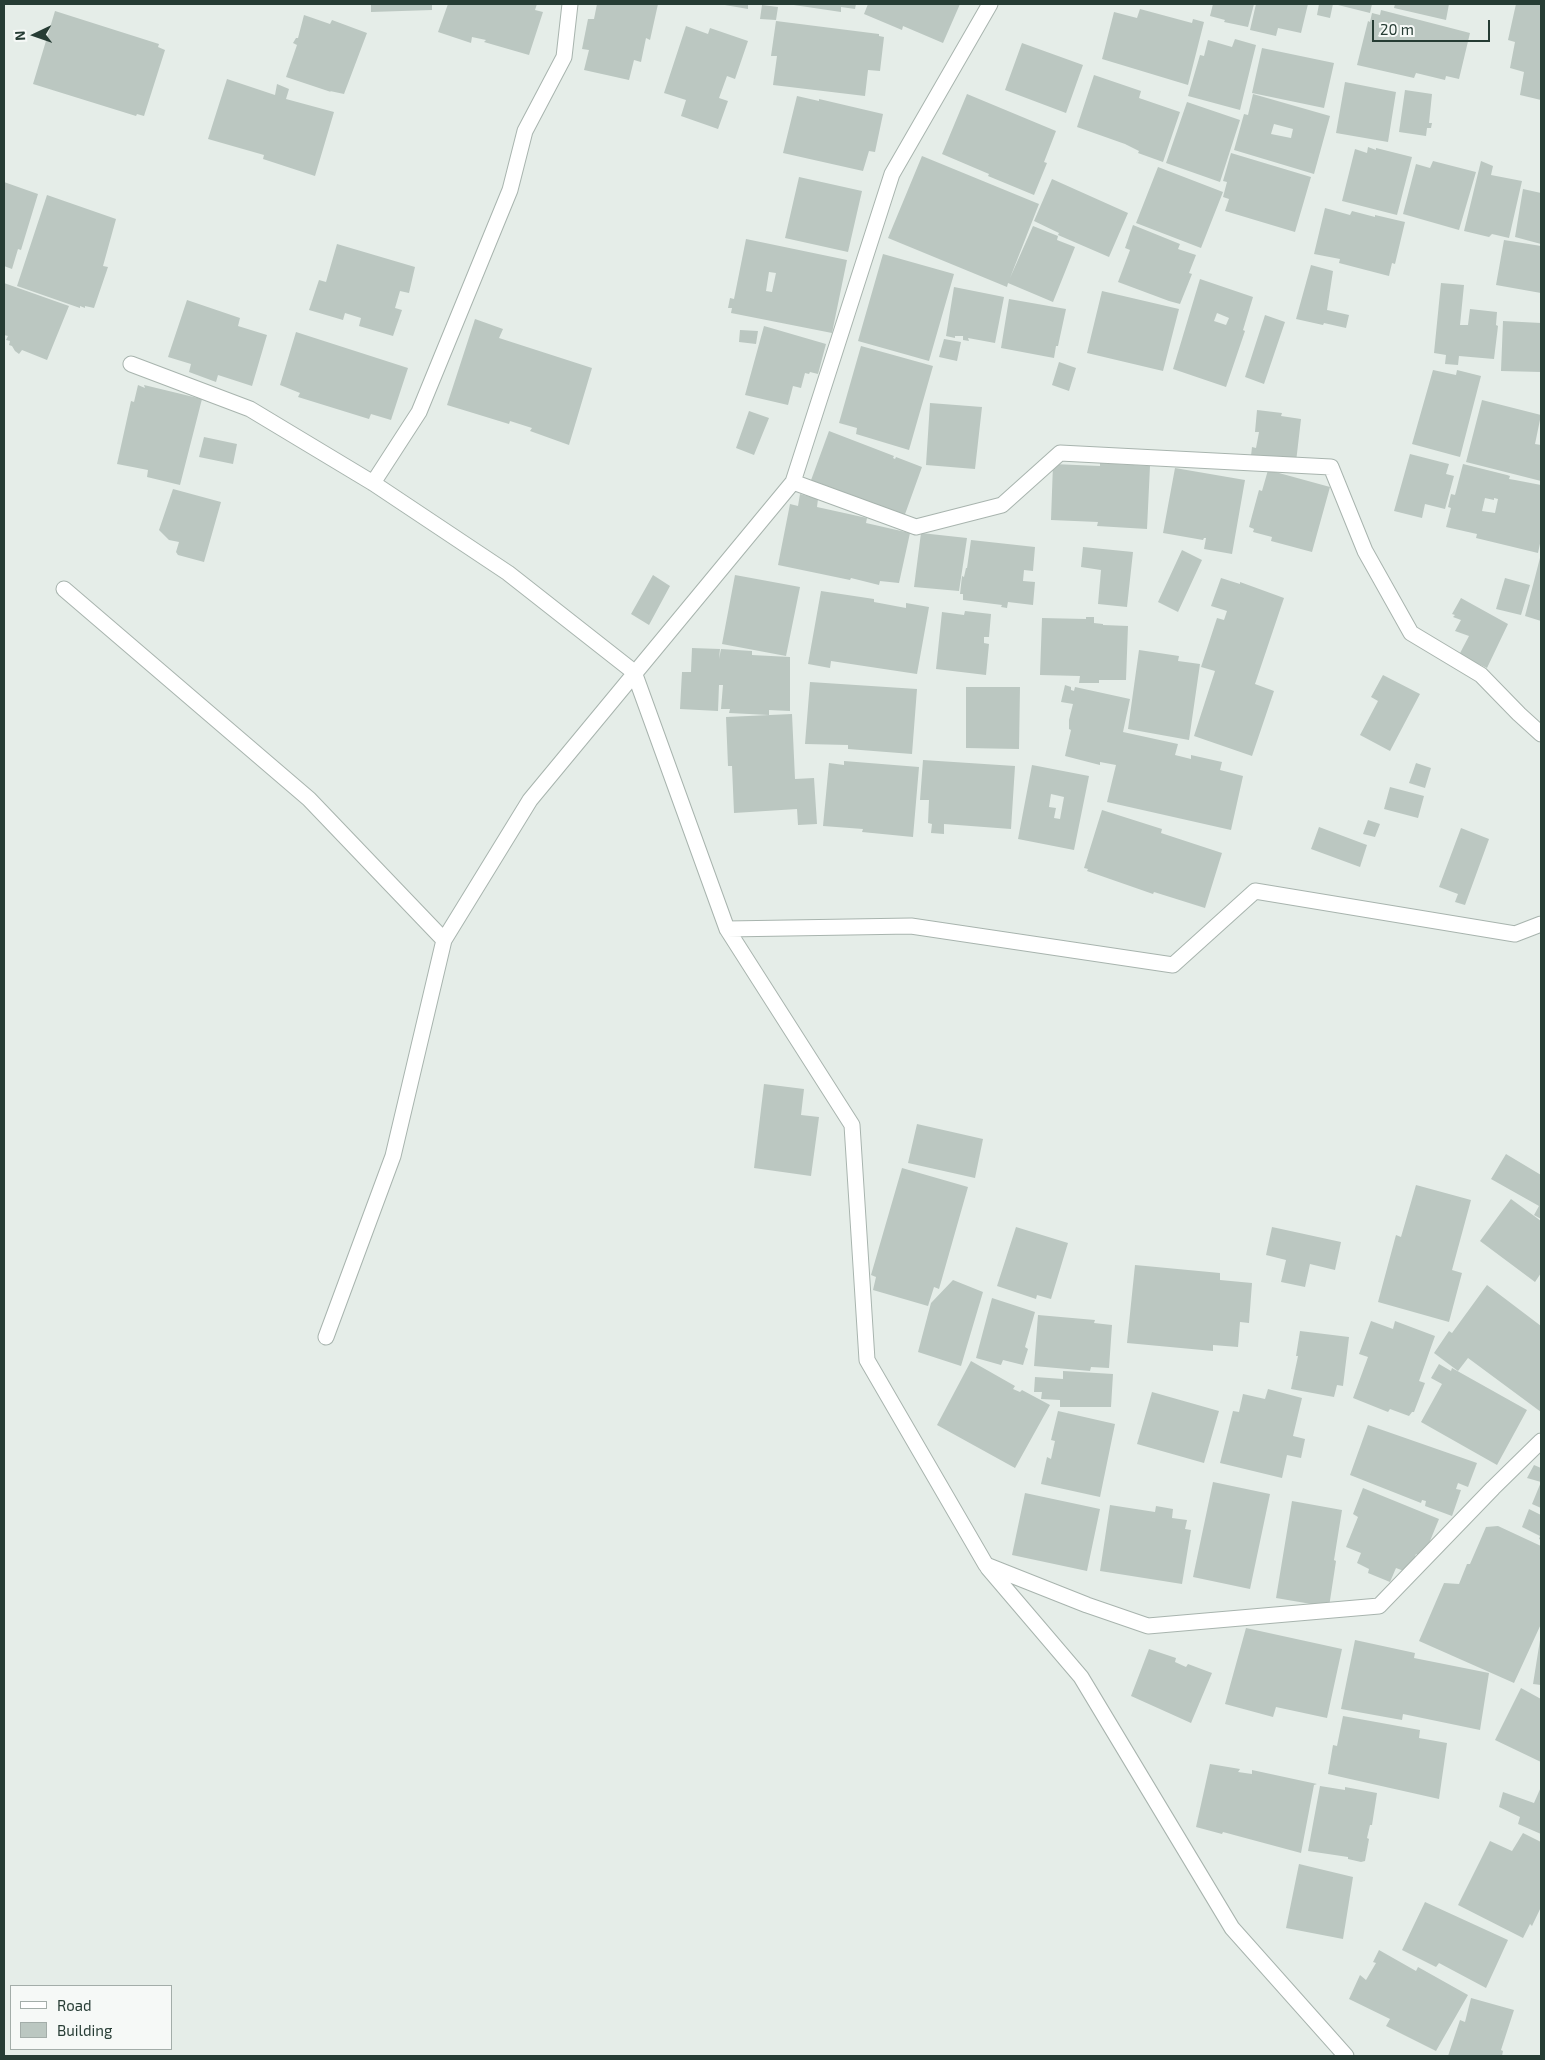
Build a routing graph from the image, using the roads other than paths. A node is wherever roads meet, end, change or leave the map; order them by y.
1 (570, 4) edge
2 (990, 4) edge
3 (131, 364) dead end
4 (793, 482) junction
5 (373, 483) junction
6 (64, 589) dead end
7 (634, 672) junction
8 (1541, 734) edge
9 (1541, 924) edge
10 (727, 929) junction
11 (444, 940) junction
12 (326, 1337) dead end
13 (1541, 1440) edge
14 (986, 1565) junction
15 (1346, 2056) edge

1 - 5 street
2 - 4 street
3 - 5 street
4 - 7 street
4 - 8 street
5 - 7 street
6 - 11 street
7 - 10 street
7 - 11 street
9 - 10 street
10 - 14 street
11 - 12 street
13 - 14 street
14 - 15 street

